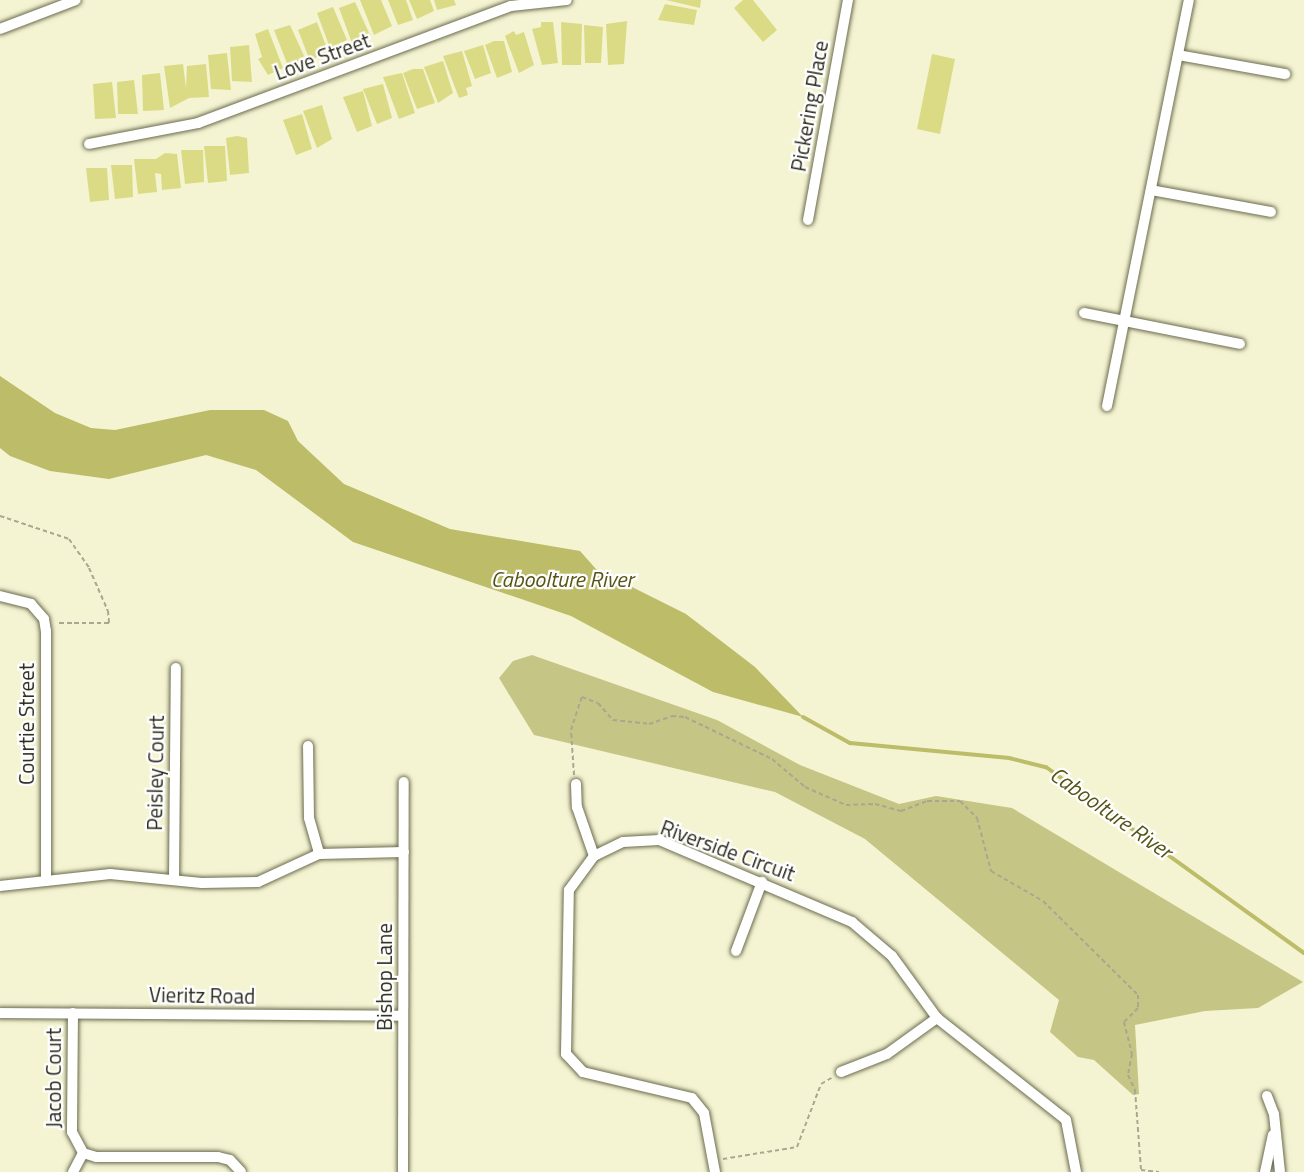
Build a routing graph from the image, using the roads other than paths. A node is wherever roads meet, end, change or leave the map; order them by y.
1 (76, 0) edge
2 (567, 0) edge
3 (848, 0) edge
4 (1189, 0) edge
5 (0, 29) edge
6 (1178, 55) junction
7 (1285, 74) dead end
8 (89, 144) dead end
9 (1151, 190) junction
10 (1271, 212) dead end
11 (808, 220) dead end
12 (1084, 313) dead end
13 (1124, 322) junction
14 (1240, 344) dead end
15 (1107, 406) dead end
16 (0, 596) edge
17 (176, 668) dead end
18 (308, 746) dead end
19 (404, 782) dead end
20 (576, 784) road end
21 (404, 852) junction
22 (318, 854) junction
23 (594, 856) junction
24 (174, 878) junction
25 (46, 881) junction
26 (762, 882) junction
27 (0, 886) edge
28 (736, 951) dead end
29 (0, 1013) edge
30 (73, 1013) junction
31 (403, 1016) junction
32 (937, 1018) junction
33 (841, 1072) road end
34 (1267, 1096) dead end
35 (1275, 1126) junction
36 (83, 1153) junction
37 (73, 1172) edge
38 (241, 1172) edge
39 (403, 1172) edge
40 (715, 1172) edge
41 (1076, 1172) edge
42 (1265, 1172) edge
43 (1280, 1172) edge

1 - 5 street
2 - 8 street, Love Street
3 - 11 street, Pickering Place
4 - 6 street
6 - 7 street
6 - 9 street
9 - 10 street
9 - 13 street
12 - 13 street
13 - 14 street
13 - 15 street
16 - 25 street, Courtie Street
17 - 24 street, Peisley Court
18 - 22 street
19 - 21 street, Bishop Lane
20 - 23 street
21 - 22 street
21 - 31 street, Bishop Lane
22 - 24 street
23 - 26 street, Riverside Circuit
23 - 40 street, Riverside Circuit
24 - 25 street
25 - 27 street
26 - 28 street
26 - 32 street, Riverside Circuit
29 - 30 street, Vieritz Road
30 - 31 street, Vieritz Road
30 - 36 street, Jacob Court
31 - 39 street, Bishop Lane
32 - 33 street
32 - 41 street, Riverside Circuit
34 - 35 street
35 - 42 street
35 - 43 street
36 - 37 street, Jacob Court
36 - 38 street

